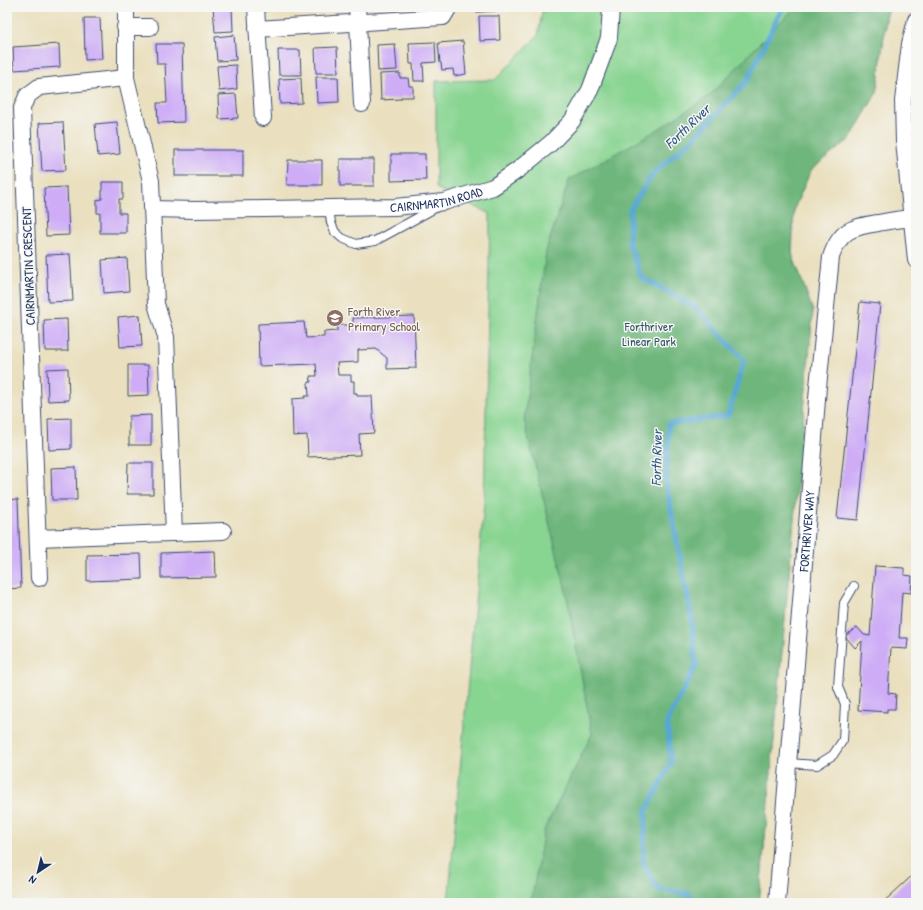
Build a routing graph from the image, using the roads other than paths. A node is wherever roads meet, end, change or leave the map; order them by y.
1 (256, 7) edge
2 (449, 7) edge
3 (611, 7) edge
4 (126, 10) dead end
5 (358, 14) edge
6 (916, 20) edge
7 (125, 27) junction
8 (150, 27) dead end
9 (257, 29) junction
10 (126, 78) junction
11 (362, 104) dead end
12 (263, 118) dead end
13 (444, 202) junction
14 (329, 208) junction
15 (152, 209) junction
16 (912, 218) junction
17 (916, 260) edge
18 (224, 531) dead end
19 (174, 533) junction
20 (38, 538) junction
21 (39, 578) dead end
22 (854, 586) dead end
23 (788, 763) junction
24 (777, 903) edge

1 - 9 street
2 - 5 street
3 - 13 street, CAIRNMARTIN ROAD
4 - 7 street
5 - 9 street
5 - 11 street
6 - 16 street
7 - 8 street
7 - 10 street
9 - 12 street
10 - 15 street
10 - 20 street, CAIRNMARTIN CRESCENT
13 - 14 street, CAIRNMARTIN ROAD
13 - 14 lane
14 - 15 street, CAIRNMARTIN ROAD
15 - 19 street
16 - 17 street
16 - 23 street, FORTHRIVER WAY
18 - 19 street
19 - 20 street
20 - 21 street, CAIRNMARTIN CRESCENT
22 - 23 lane
23 - 24 street, FORTHRIVER WAY

